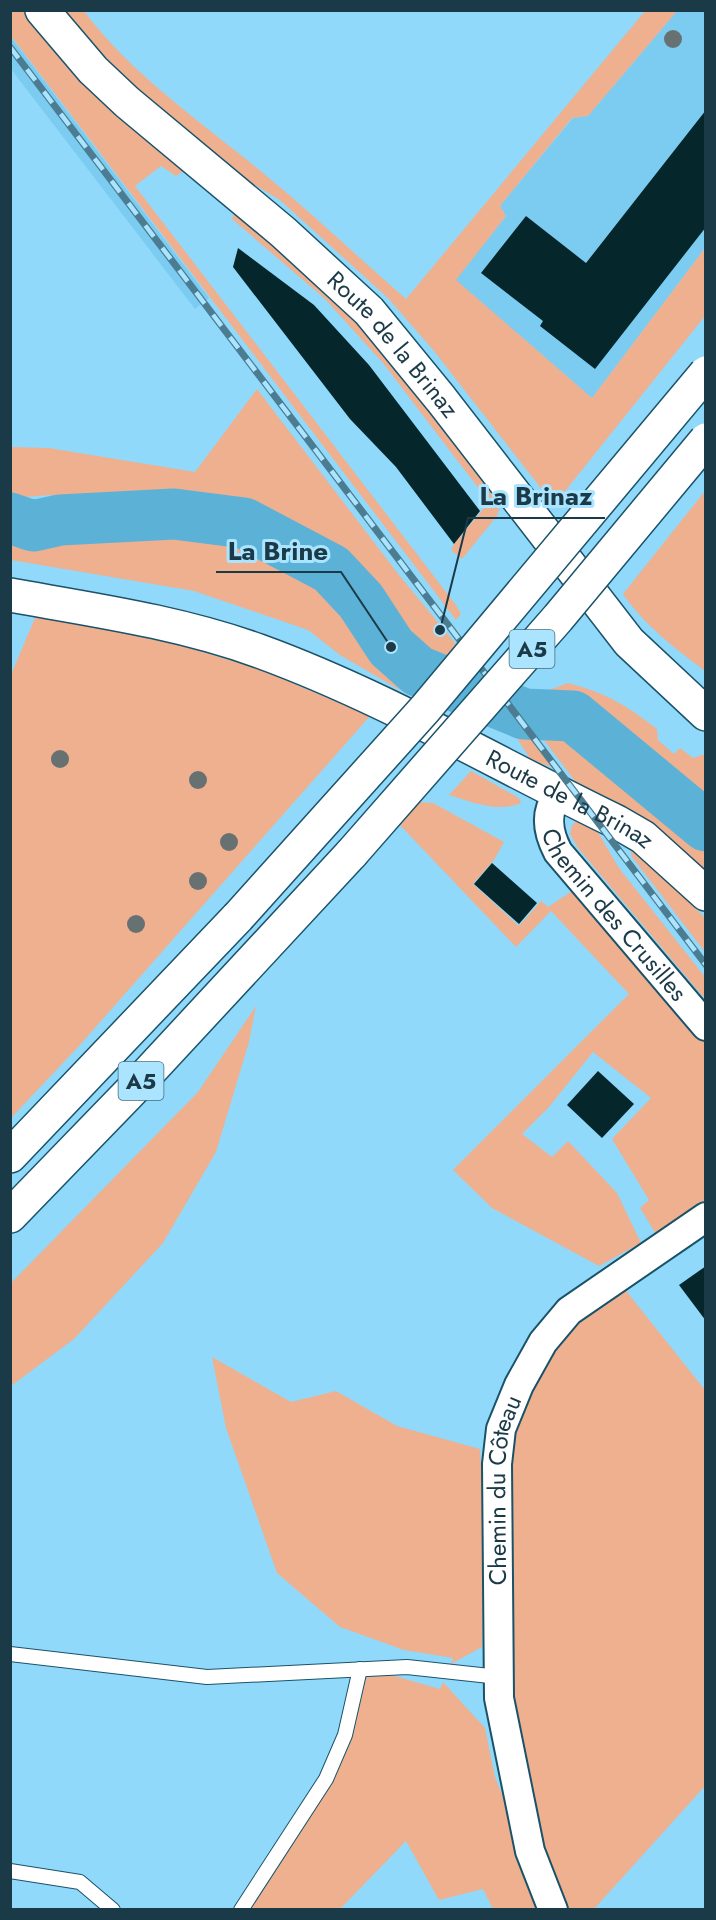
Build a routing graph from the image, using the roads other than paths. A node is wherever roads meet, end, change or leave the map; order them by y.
1 (42, 10) edge
2 (705, 373) edge
3 (705, 440) edge
4 (10, 596) edge
5 (705, 714) edge
6 (558, 795) junction
7 (705, 894) edge
8 (705, 1026) edge
9 (10, 1156) edge
10 (10, 1216) edge
11 (705, 1217) edge
12 (10, 1654) edge
13 (360, 1670) junction
14 (499, 1677) junction
15 (10, 1871) edge
16 (112, 1910) edge
17 (241, 1910) edge
18 (553, 1910) edge

1 - 5 main road, Route de la Brinaz
2 - 9 main road, A5, bridge
3 - 10 main road, A5, bridge
4 - 6 main road, Route de la Brinaz
6 - 7 main road, Route de la Brinaz
6 - 8 street, Chemin des Crusilles
11 - 14 street, Chemin du Côteau
12 - 13 lane
13 - 14 lane
13 - 17 lane
14 - 18 street, Chemin du Côteau
15 - 16 lane

